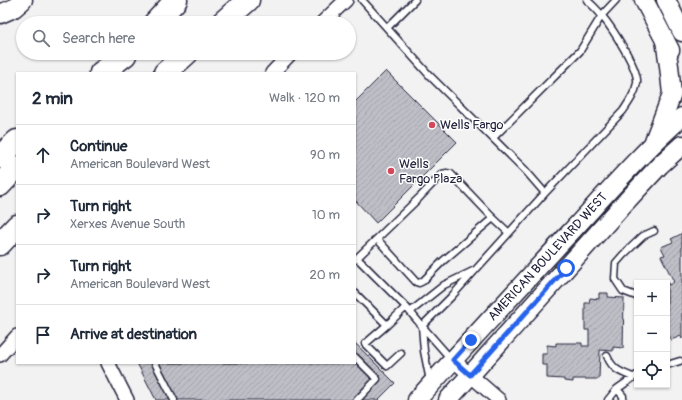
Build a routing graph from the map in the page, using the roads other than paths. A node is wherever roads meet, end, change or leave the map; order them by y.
1 (22, 0) edge
2 (176, 0) edge
3 (248, 0) edge
4 (346, 0) edge
5 (362, 0) edge
6 (415, 0) edge
7 (587, 0) edge
8 (616, 0) edge
9 (644, 0) edge
10 (666, 0) edge
11 (0, 14) edge
12 (602, 15) junction
13 (161, 16) edge
14 (230, 16) edge
15 (329, 16) edge
16 (387, 28) junction
17 (682, 32) edge
18 (665, 40) junction
19 (118, 60) edge
20 (120, 60) edge
21 (180, 60) edge
22 (284, 60) edge
23 (102, 72) edge
24 (109, 72) edge
25 (166, 72) edge
26 (273, 72) edge
27 (682, 72) edge
28 (682, 117) edge
29 (493, 138) junction
30 (16, 142) edge
31 (652, 145) junction
32 (682, 145) edge
33 (0, 157) edge
34 (16, 168) edge
35 (0, 185) edge
36 (546, 193) junction
37 (493, 218) junction
38 (16, 227) edge
39 (654, 231) dead end
40 (509, 233) junction
41 (376, 239) junction
42 (0, 244) edge
43 (356, 259) edge
44 (476, 269) junction
45 (356, 294) edge
46 (634, 295) edge
47 (408, 310) junction
48 (387, 324) junction
49 (422, 326) junction
50 (16, 337) edge
51 (402, 353) dead end
52 (0, 355) edge
53 (607, 356) dead end
54 (356, 358) edge
55 (453, 360) junction
56 (680, 361) dead end
57 (109, 364) edge
58 (156, 364) edge
59 (670, 364) edge
60 (470, 375) junction
61 (634, 376) edge
62 (634, 377) edge
63 (431, 385) junction
64 (617, 389) junction
65 (127, 400) edge
66 (174, 400) edge
67 (356, 400) edge
68 (417, 400) edge
69 (448, 400) edge
70 (499, 400) edge
71 (608, 400) edge
72 (623, 400) edge

1 - 11 main road
2 - 13 highway
3 - 14 highway
4 - 15 street
5 - 16 lane
6 - 16 lane
7 - 12 lane
8 - 12 lane
9 - 18 main road
10 - 17 main road
12 - 29 lane
12 - 36 lane
16 - 29 lane
18 - 27 main road
18 - 31 main road
19 - 23 highway
20 - 24 highway
21 - 25 highway
22 - 26 street
28 - 31 main road, AMERICAN BOULEVARD WEST
29 - 36 lane
30 - 33 highway
31 - 55 main road, AMERICAN BOULEVARD WEST
32 - 60 main road, AMERICAN BOULEVARD WEST
34 - 35 highway
36 - 40 lane
37 - 40 lane
37 - 41 lane
37 - 41 lane
38 - 42 highway
39 - 46 lane
40 - 44 lane
41 - 43 lane
43 - 47 lane
44 - 47 lane
44 - 49 lane
45 - 48 lane
47 - 48 lane
47 - 49 lane
48 - 51 lane
49 - 55 lane
49 - 63 lane
50 - 52 street
53 - 61 lane
54 - 67 lane
55 - 60 street
55 - 63 main road, AMERICAN BOULEVARD WEST
56 - 59 lane
57 - 65 street
58 - 66 lane
60 - 69 main road, AMERICAN BOULEVARD WEST
60 - 70 street
62 - 64 lane
63 - 68 main road, AMERICAN BOULEVARD WEST
64 - 71 lane
64 - 72 lane

